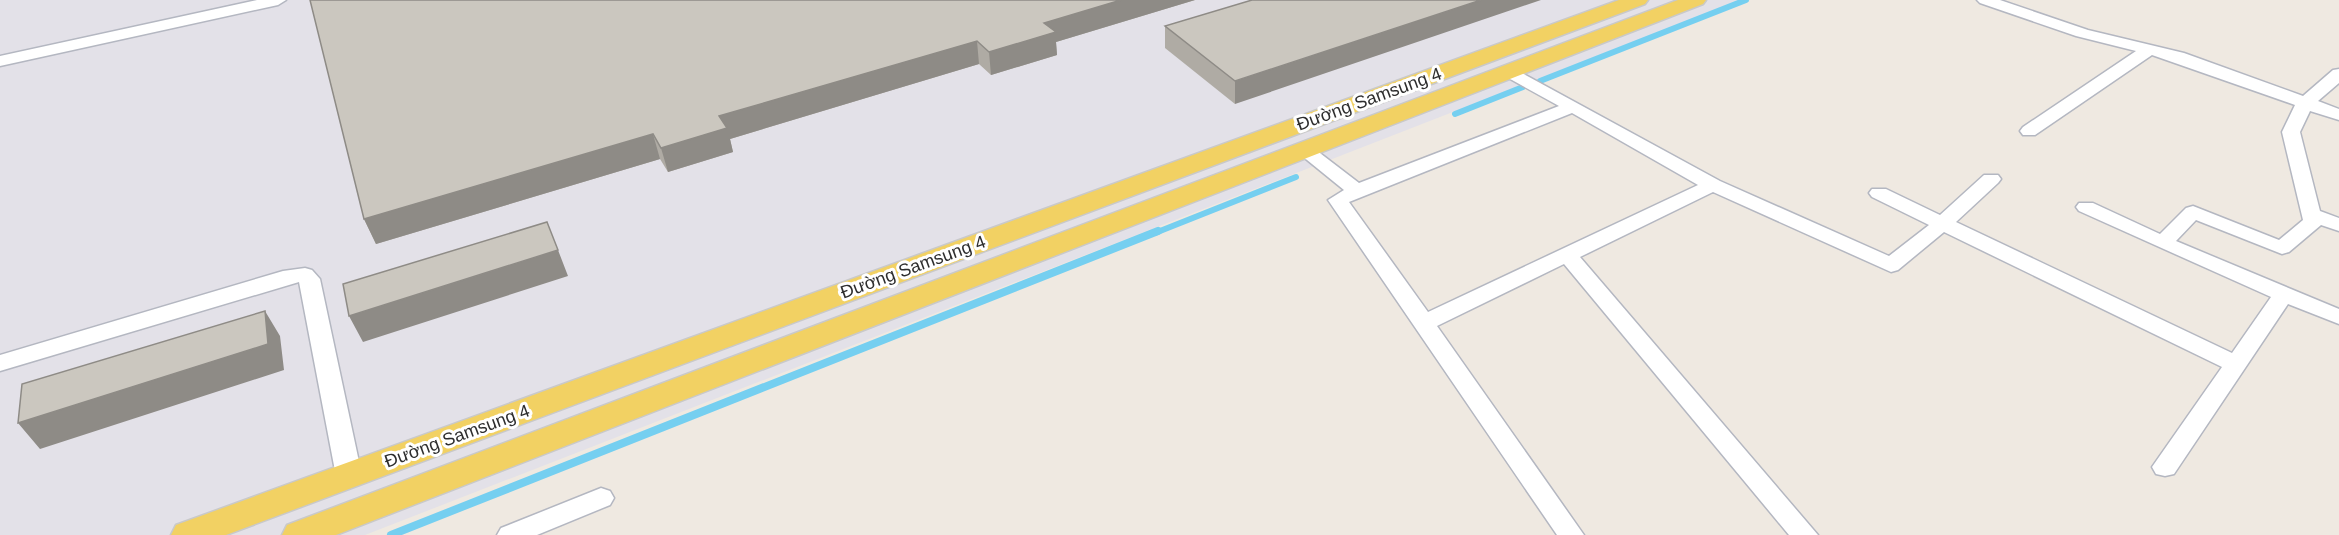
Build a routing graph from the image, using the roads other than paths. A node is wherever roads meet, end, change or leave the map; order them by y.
1 (278, 0) edge
2 (1638, 0) edge
3 (1696, 0) edge
4 (1985, 0) edge
5 (2149, 50) junction
6 (0, 61) edge
7 (1509, 71) junction
8 (2339, 74) edge
9 (2304, 104) junction
10 (1572, 107) junction
11 (2339, 115) edge
12 (2029, 131) dead end
13 (1279, 133) junction
14 (1305, 152) junction
15 (1991, 179) dead end
16 (1149, 180) junction
17 (1713, 185) junction
18 (1357, 191) junction
19 (1879, 193) dead end
20 (1173, 202) junction
21 (2086, 207) dead end
22 (2312, 215) junction
23 (1942, 224) junction
24 (2339, 225) edge
25 (2163, 243) junction
26 (1567, 255) junction
27 (2284, 294) junction
28 (2339, 317) edge
29 (1422, 324) junction
30 (0, 363) edge
31 (2236, 364) junction
32 (2166, 467) dead end
33 (349, 476) junction
34 (601, 498) dead end
35 (357, 513) junction
36 (188, 535) edge
37 (299, 535) edge
38 (510, 535) edge
39 (1572, 535) edge
40 (1805, 535) edge

1 - 6 street
2 - 13 main road, Đường Samsung 4
3 - 7 main road, Đường Samsung 4
4 - 5 street
5 - 9 street
5 - 12 street
7 - 10 street
7 - 14 main road, Đường Samsung 4
8 - 9 street
9 - 11 street
9 - 22 street
10 - 17 street
10 - 18 street
13 - 14 main road
13 - 16 main road, Đường Samsung 4
14 - 18 street
14 - 20 main road, Đường Samsung 4
15 - 23 street
16 - 20 main road
16 - 33 main road, Đường Samsung 4
17 - 23 street
17 - 26 street
18 - 29 street
19 - 23 street
20 - 35 main road, Đường Samsung 4
21 - 25 street
22 - 24 street
22 - 25 street
23 - 31 street
25 - 27 street
26 - 29 street
26 - 40 street
27 - 28 street
27 - 31 street
29 - 39 street
30 - 33 street
31 - 32 street
33 - 35 main road
33 - 36 main road, Đường Samsung 4
34 - 38 street
35 - 37 main road, Đường Samsung 4

